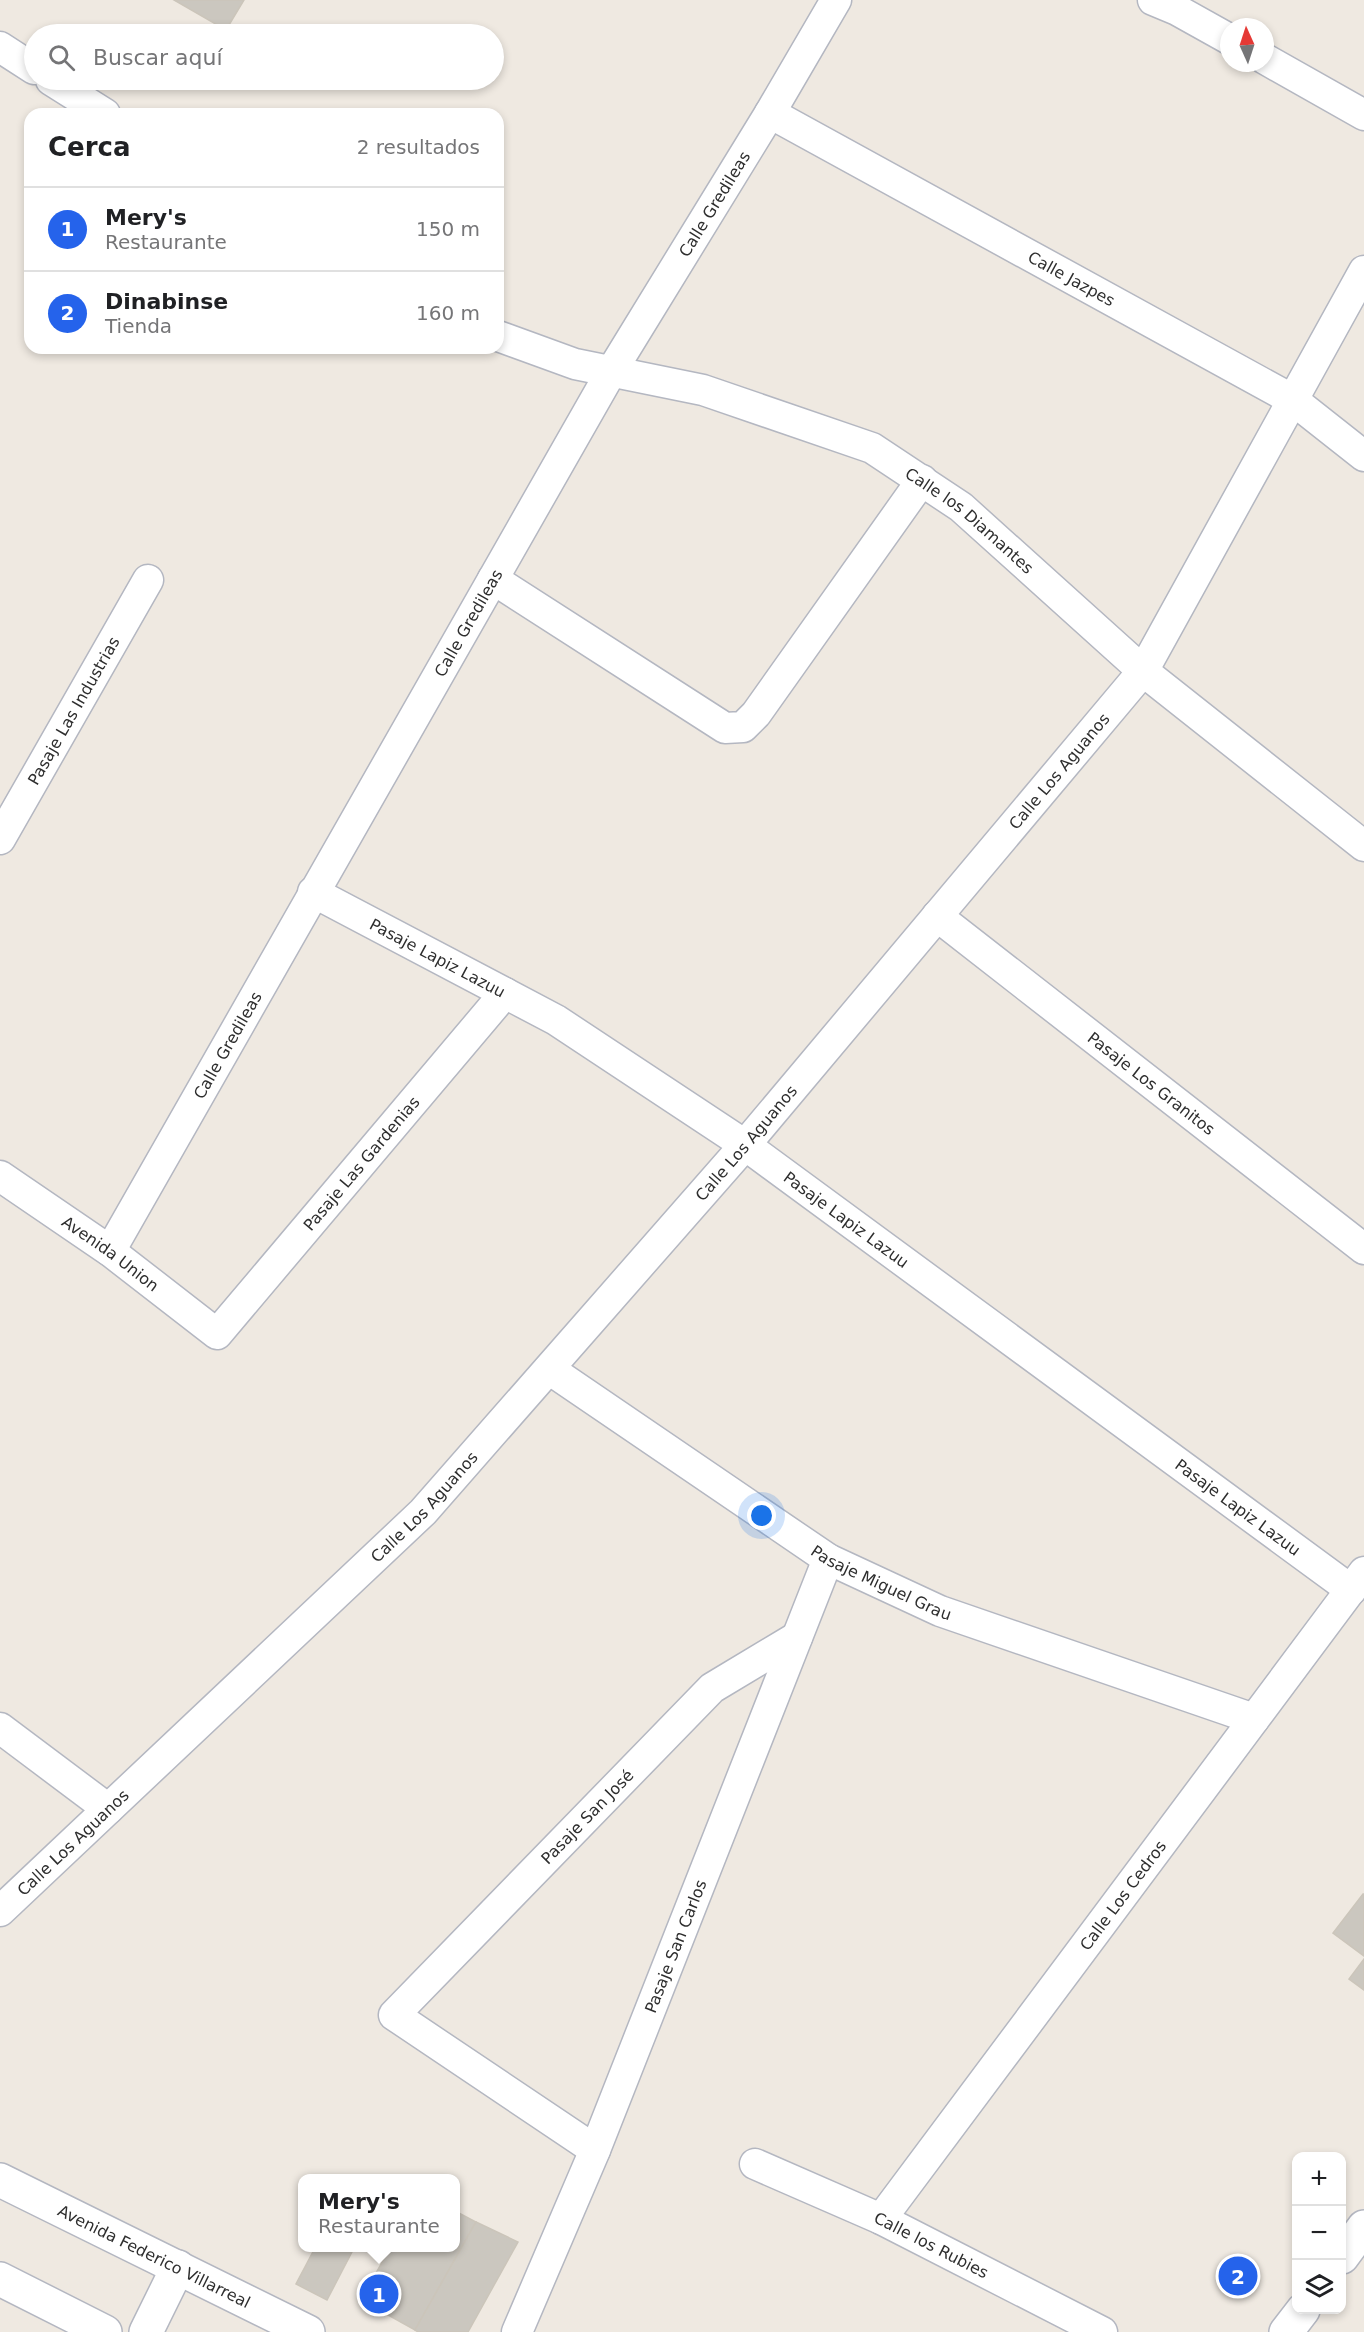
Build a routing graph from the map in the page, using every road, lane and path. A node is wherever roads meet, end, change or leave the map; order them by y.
1 (836, 0) edge
2 (1171, 3) edge
3 (1220, 33) edge
4 (0, 47) edge
5 (24, 63) edge
6 (1274, 64) edge
7 (67, 90) edge
8 (95, 108) edge
9 (770, 112) junction
10 (1364, 115) edge
11 (1364, 271) edge
12 (504, 338) edge
13 (611, 372) junction
14 (1293, 400) junction
15 (1364, 456) edge
16 (922, 480) junction
17 (493, 579) junction
18 (147, 580) dead end
19 (1143, 671) junction
20 (0, 839) edge
21 (1364, 846) edge
22 (313, 892) junction
23 (937, 916) junction
24 (505, 993) junction
25 (745, 1145) junction
26 (0, 1176) edge
27 (1364, 1250) edge
28 (110, 1251) junction
29 (217, 1335) joint
30 (549, 1369) junction
31 (828, 1558) junction
32 (1358, 1581) edge
33 (797, 1637) junction
34 (1254, 1719) junction
35 (0, 1728) edge
36 (108, 1809) junction
37 (0, 1911) edge
38 (595, 2150) junction
39 (755, 2164) dead end
40 (0, 2180) edge
41 (880, 2219) junction
42 (1364, 2227) edge
43 (1346, 2250) edge
44 (178, 2267) junction
45 (0, 2279) edge
46 (1300, 2314) edge
47 (105, 2332) edge
48 (146, 2332) edge
49 (308, 2332) edge
50 (517, 2332) edge
51 (1102, 2332) edge
52 (1286, 2332) edge

1 - 9 street, Calle Gredileas
2 - 3 street
4 - 5 street
6 - 10 street
7 - 8 street
9 - 13 street, Calle Gredileas
9 - 14 street, Calle Jazpes
11 - 14 street, Calle Los Aguanos
12 - 13 street, Calle los Diamantes
13 - 16 street, Calle los Diamantes
13 - 17 street, Calle Gredileas
14 - 15 street, Calle Jazpes
14 - 19 street, Calle Los Aguanos
16 - 17 street
16 - 19 street, Calle los Diamantes
17 - 22 street, Calle Gredileas
18 - 20 street, Pasaje Las Industrias
19 - 21 street, Calle los Diamantes
19 - 23 street, Calle Los Aguanos
22 - 24 street, Pasaje Lapiz Lazuu
22 - 28 street, Calle Gredileas
23 - 25 street, Calle Los Aguanos
23 - 27 street, Pasaje Los Granitos
24 - 25 street, Pasaje Lapiz Lazuu
24 - 29 street, Pasaje Las Gardenias
25 - 30 street, Calle Los Aguanos
25 - 32 street, Pasaje Lapiz Lazuu
26 - 28 street, Avenida Union
28 - 29 street, Avenida Union
30 - 31 street, Pasaje Miguel Grau
30 - 36 street, Calle Los Aguanos
31 - 33 street, Pasaje San Carlos
31 - 34 street, Pasaje Miguel Grau
32 - 34 street, Calle Los Cedros
33 - 38 street, Pasaje San Carlos
33 - 38 street, Pasaje San José
34 - 41 street, Calle Los Cedros
35 - 36 street
36 - 37 street, Calle Los Aguanos
38 - 50 street, Pasaje San Carlos
39 - 41 street, Calle los Rubies
40 - 44 main road, Avenida Federico Villarreal
41 - 51 street, Calle los Rubies
42 - 43 main road
44 - 48 main road
44 - 49 main road, Avenida Federico Villarreal
45 - 47 main road
46 - 52 main road

